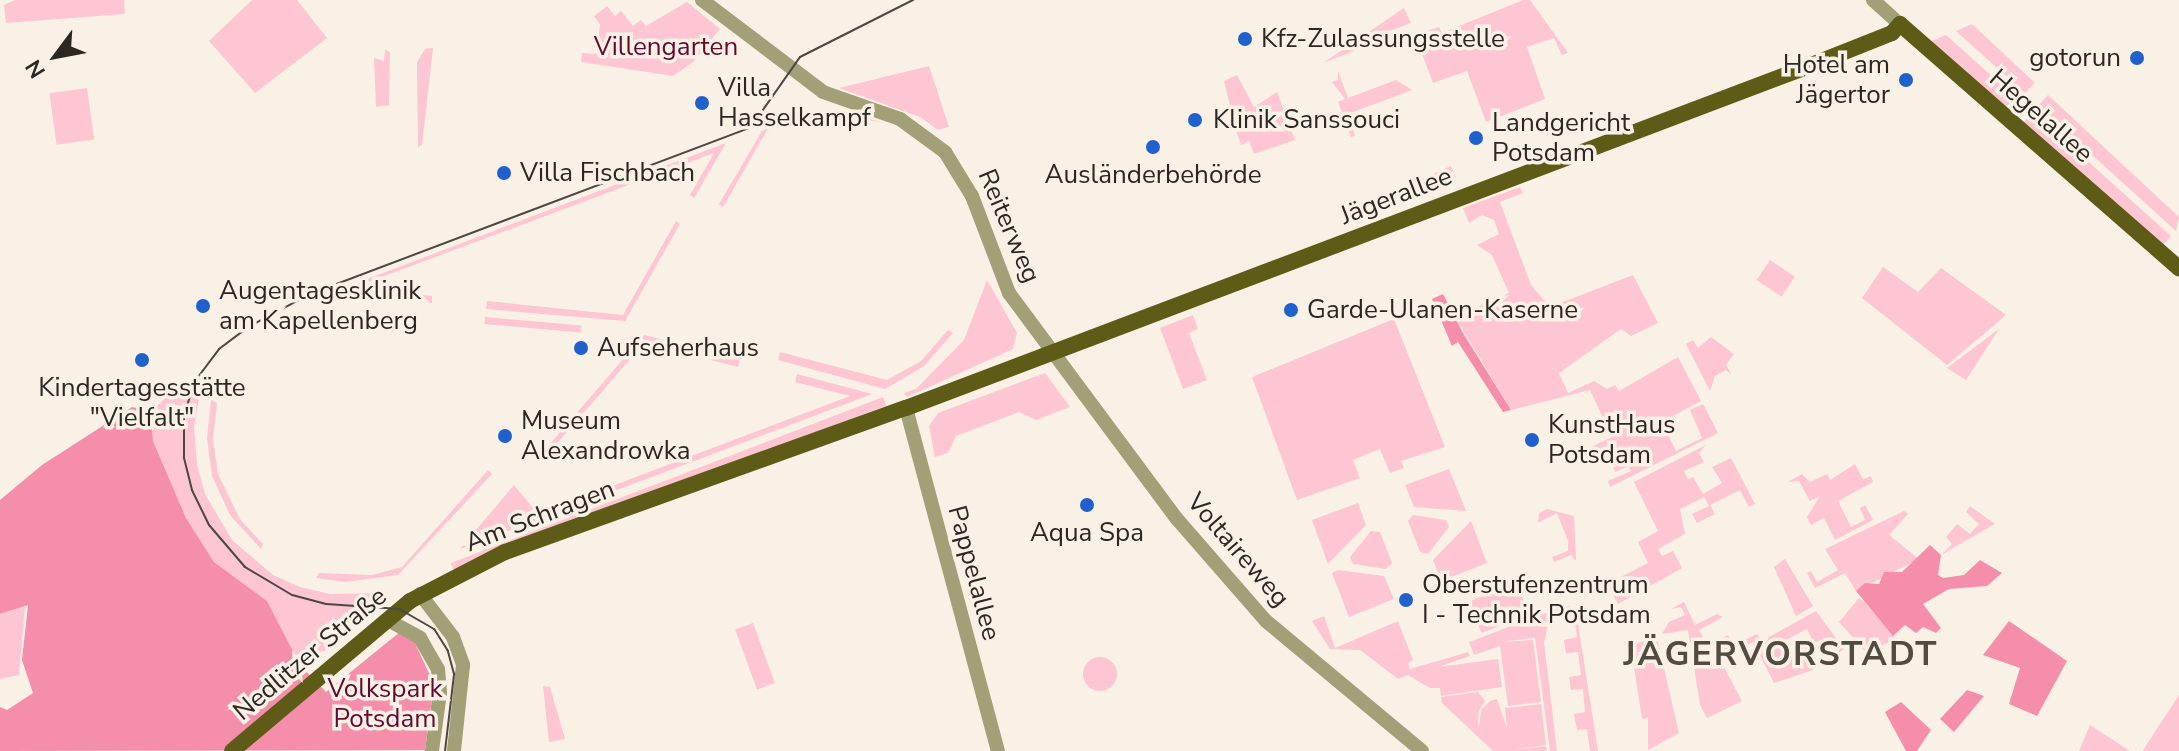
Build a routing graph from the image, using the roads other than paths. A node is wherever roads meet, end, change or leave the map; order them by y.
1 (702, 0) edge
2 (1873, 0) edge
3 (1900, 24) junction
4 (2179, 268) edge
5 (1049, 352) junction
6 (906, 408) junction
7 (420, 594) junction
8 (388, 620) junction
9 (232, 751) edge
10 (432, 751) edge
11 (454, 751) edge
12 (998, 751) edge
13 (1422, 751) edge

1 - 5 street, Reiterweg
2 - 3 street, Hegelallee
3 - 4 main road, Hegelallee
3 - 5 main road, Jägerallee
5 - 6 main road, Jägerallee
5 - 13 street, Voltaireweg
6 - 7 main road, Am Schragen
6 - 12 street, Pappelallee
7 - 8 main road, Nedlitzer Straße
7 - 11 street
8 - 9 main road, Nedlitzer Straße
8 - 10 street

